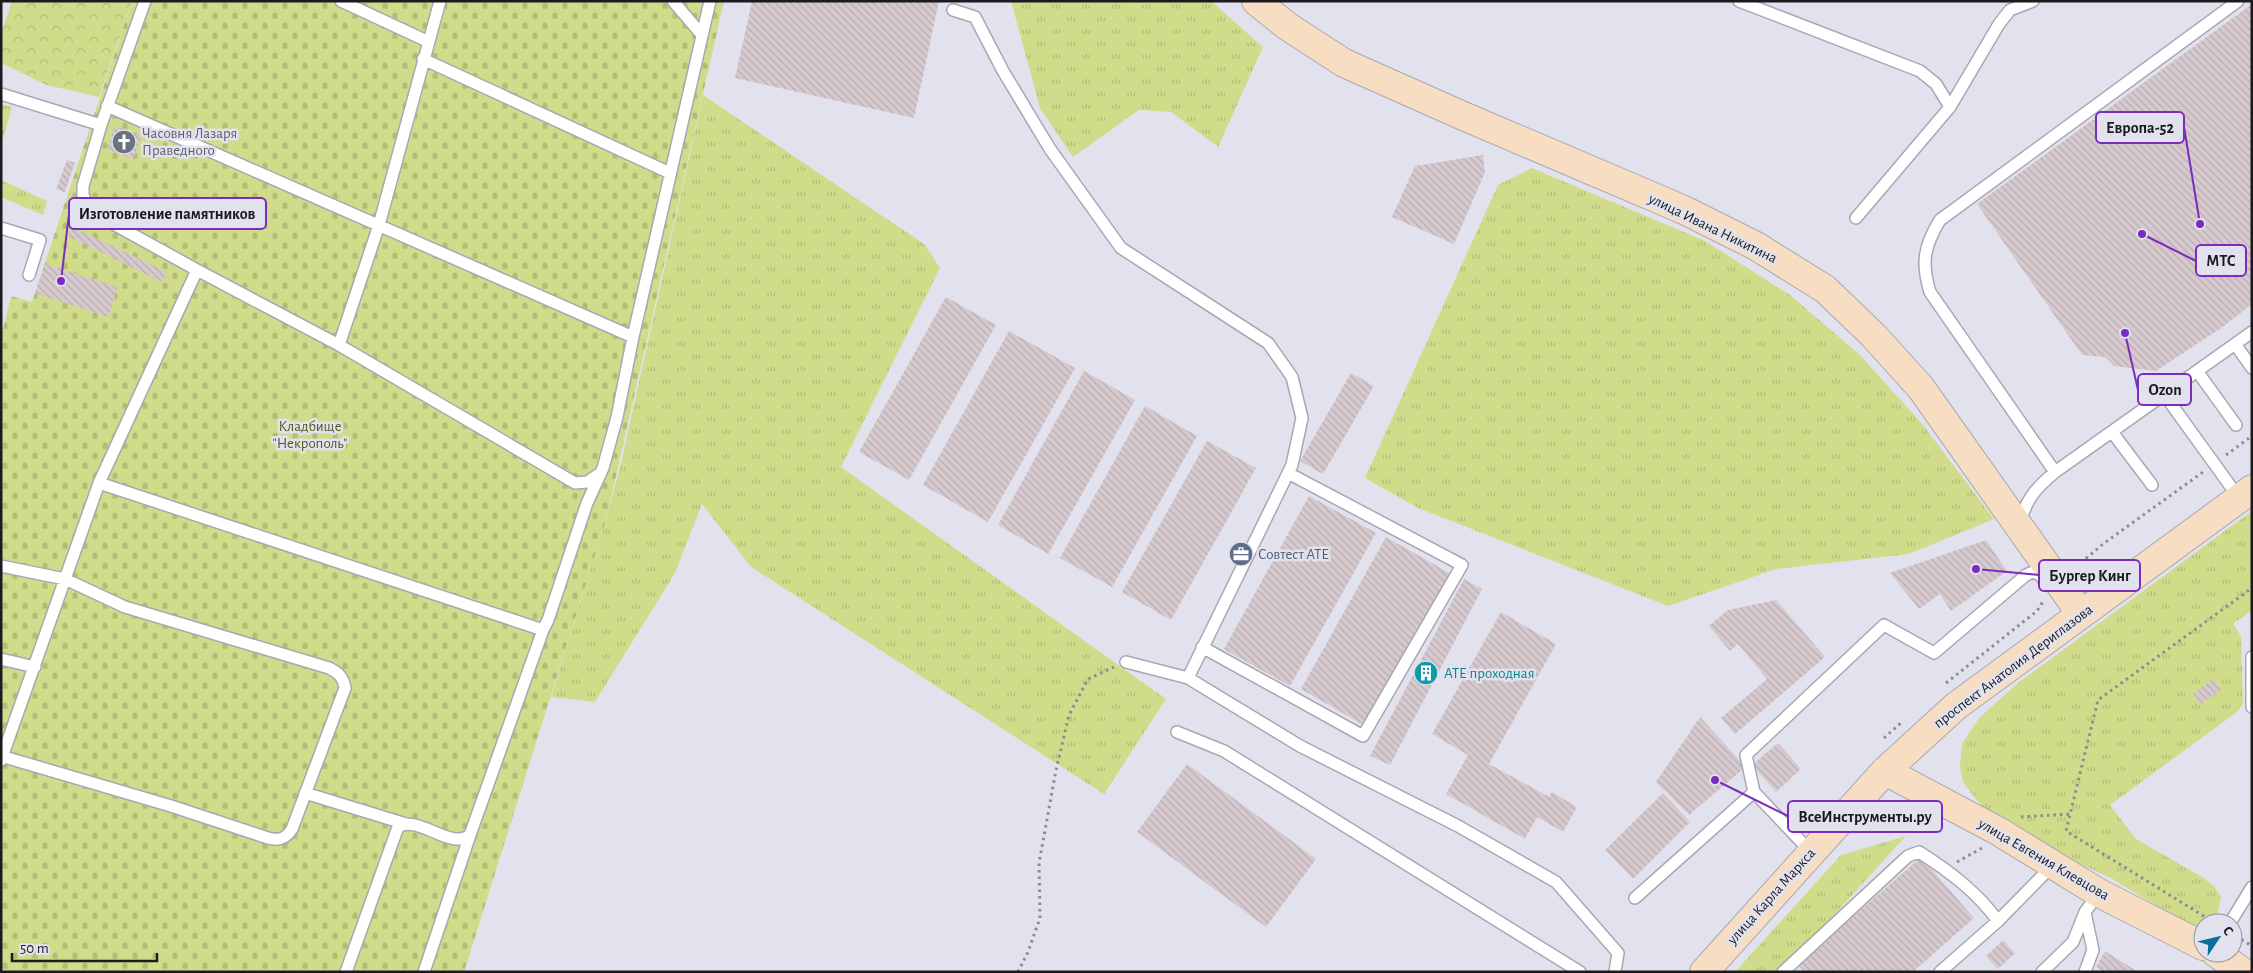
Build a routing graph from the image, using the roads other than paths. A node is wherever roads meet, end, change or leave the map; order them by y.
1 (145, 1) edge
2 (341, 1) edge
3 (440, 1) edge
4 (674, 1) edge
5 (710, 1) edge
6 (1256, 1) edge
7 (1739, 1) edge
8 (2033, 1) edge
9 (2238, 1) edge
10 (953, 10) dead end
11 (702, 35) junction
12 (427, 41) junction
13 (423, 60) junction
14 (1, 94) edge
15 (107, 106) junction
16 (1950, 108) junction
17 (101, 125) junction
18 (670, 173) junction
19 (1856, 218) dead end
20 (379, 225) junction
21 (1, 228) edge
22 (198, 270) junction
23 (30, 275) dead end
24 (2252, 332) edge
25 (633, 337) junction
26 (2235, 344) junction
27 (339, 345) junction
28 (2252, 368) edge
29 (2197, 371) junction
30 (2164, 394) junction
31 (2236, 425) dead end
32 (2112, 432) junction
33 (602, 468) junction
34 (1288, 472) junction
35 (2055, 472) junction
36 (575, 483) junction
37 (99, 484) junction
38 (2152, 485) dead end
39 (2245, 494) edge
40 (587, 503) junction
41 (2019, 527) junction
42 (1, 566) edge
43 (65, 579) junction
44 (2054, 586) junction
45 (2076, 617) junction
46 (543, 630) junction
47 (1202, 647) junction
48 (2252, 657) edge
49 (1, 659) edge
50 (1126, 662) road end
51 (35, 667) junction
52 (1188, 678) junction
53 (2252, 707) edge
54 (1177, 732) dead end
55 (2, 757) edge
56 (1885, 771) junction
57 (1754, 792) junction
58 (306, 793) junction
59 (388, 818) junction
60 (406, 824) junction
61 (394, 834) junction
62 (470, 835) junction
63 (458, 839) junction
64 (1811, 852) junction
65 (463, 856) junction
66 (2053, 865) junction
67 (2252, 887) edge
68 (1635, 898) dead end
69 (2092, 903) junction
70 (2236, 913) edge
71 (1998, 921) junction
72 (2193, 942) edge
73 (2230, 963) edge
74 (1714, 968) edge
75 (346, 972) edge
76 (424, 972) edge
77 (1580, 972) edge
78 (1615, 972) edge
79 (1783, 972) edge
80 (1940, 972) edge
81 (2042, 972) edge
82 (2085, 972) edge
83 (2243, 972) edge

1 - 15 lane
2 - 12 lane
3 - 12 lane
4 - 11 lane
5 - 11 lane
6 - 41 main road, улица Ивана Никитина
7 - 16 lane
8 - 16 lane
9 - 35 lane
10 - 34 lane
11 - 18 lane
12 - 13 lane
13 - 18 lane
13 - 20 lane
14 - 17 lane
15 - 17 lane
15 - 20 lane
16 - 19 lane
17 - 22 lane
18 - 25 lane
20 - 25 lane
20 - 27 lane
21 - 23 lane
22 - 27 lane
22 - 37 lane
24 - 26 lane
25 - 33 lane
26 - 28 lane
26 - 29 lane
27 - 36 lane
29 - 30 lane
29 - 31 lane
30 - 32 lane
30 - 39 lane
32 - 35 lane
32 - 38 lane
33 - 36 lane
33 - 40 lane
34 - 47 lane
34 - 47 lane
35 - 41 lane
36 - 40 lane
37 - 43 lane
37 - 46 lane
39 - 45 main road, проспект Анатолия Дериглазова
40 - 46 lane
41 - 44 main road, улица Ивана Никитина
42 - 43 lane
43 - 51 lane
43 - 58 lane
44 - 45 main road, улица Ивана Никитина
44 - 57 lane
45 - 56 main road, проспект Анатолия Дериглазова
46 - 62 lane
47 - 52 lane
48 - 53 lane
49 - 51 lane
50 - 52 lane
51 - 55 lane
52 - 78 lane
54 - 77 lane
55 - 58 lane
56 - 64 main road, улица Карла Маркса
56 - 66 main road, улица Евгения Клевцова
57 - 64 lane
57 - 68 lane
58 - 59 lane
59 - 60 lane
59 - 61 lane
60 - 61 lane
60 - 63 lane
61 - 75 lane
62 - 63 lane
62 - 65 lane
63 - 65 lane
64 - 74 main road, улица Карла Маркса
65 - 76 lane
66 - 69 main road, улица Евгения Клевцова
66 - 71 lane
67 - 70 lane
69 - 72 main road, улица Евгения Клевцова
69 - 81 lane
69 - 82 lane
71 - 79 lane
71 - 80 lane
73 - 83 main road

